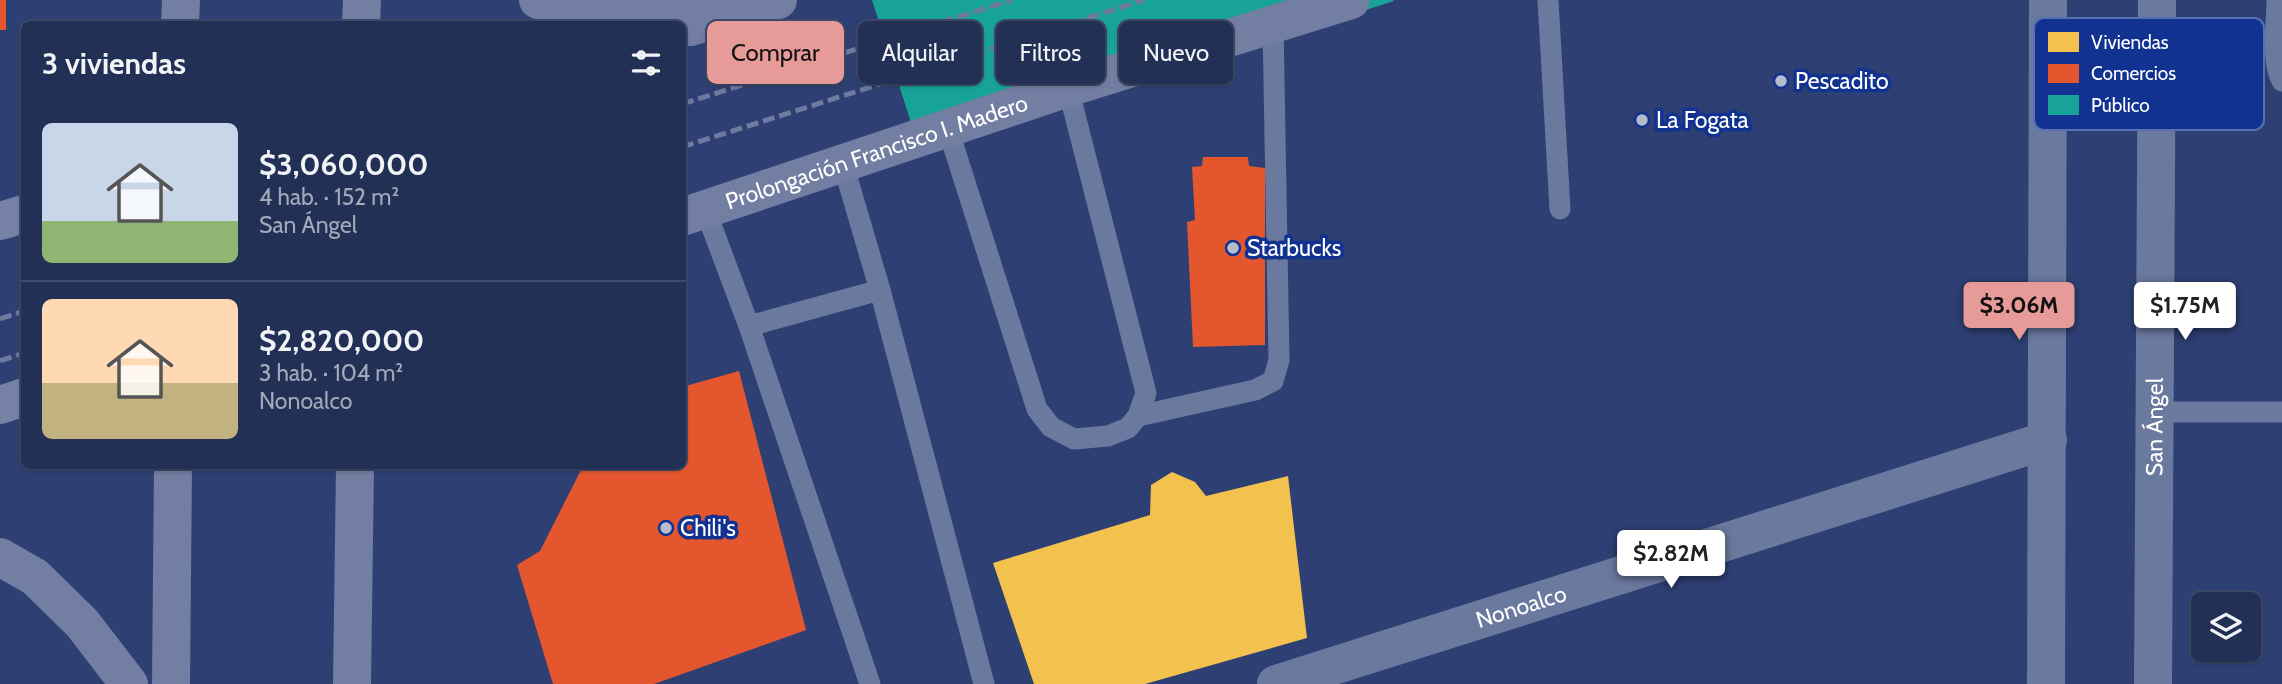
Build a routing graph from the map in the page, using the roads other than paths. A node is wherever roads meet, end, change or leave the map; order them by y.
1 (181, 0) edge
2 (362, 0) edge
3 (538, 0) edge
4 (717, 0) edge
5 (778, 0) edge
6 (1351, 0) edge
7 (1548, 0) edge
8 (2049, 0) edge
9 (2157, 0) edge
10 (2277, 0) edge
11 (2049, 18) edge
12 (2157, 18) edge
13 (180, 21) edge
14 (361, 21) edge
15 (1273, 24) junction
16 (686, 28) edge
17 (2282, 81) edge
18 (1068, 88) junction
19 (948, 129) junction
20 (2049, 130) edge
21 (2156, 130) edge
22 (843, 164) junction
23 (1560, 209) dead end
24 (694, 213) edge
25 (21, 215) edge
26 (0, 221) edge
27 (880, 290) junction
28 (750, 326) junction
29 (21, 398) edge
30 (0, 405) edge
31 (2154, 412) junction
32 (2282, 412) edge
33 (1138, 416) junction
34 (2049, 440) junction
35 (173, 469) edge
36 (355, 469) edge
37 (0, 556) edge
38 (128, 684) edge
39 (172, 684) edge
40 (352, 684) edge
41 (870, 684) edge
42 (984, 684) edge
43 (1276, 684) edge
44 (2046, 684) edge
45 (2153, 684) edge

1 - 13 highway
2 - 14 highway
3 - 4 highway
5 - 16 highway
6 - 15 highway, Prolongación Francisco I. Madero
7 - 23 lane
8 - 11 street
9 - 12 street, San Ángel
10 - 17 lane
15 - 18 highway, Prolongación Francisco I. Madero
15 - 33 lane
18 - 19 highway, Prolongación Francisco I. Madero
18 - 33 lane
19 - 22 highway, Prolongación Francisco I. Madero
19 - 33 lane
20 - 34 street
21 - 31 street, San Ángel
22 - 24 highway, Prolongación Francisco I. Madero
22 - 27 lane
24 - 28 lane
25 - 26 main road
27 - 28 lane
27 - 42 lane
28 - 41 lane
29 - 30 main road
31 - 32 lane
31 - 45 street, San Ángel
34 - 43 street, Nonoalco
34 - 44 street
35 - 39 highway
36 - 40 highway
37 - 38 highway

